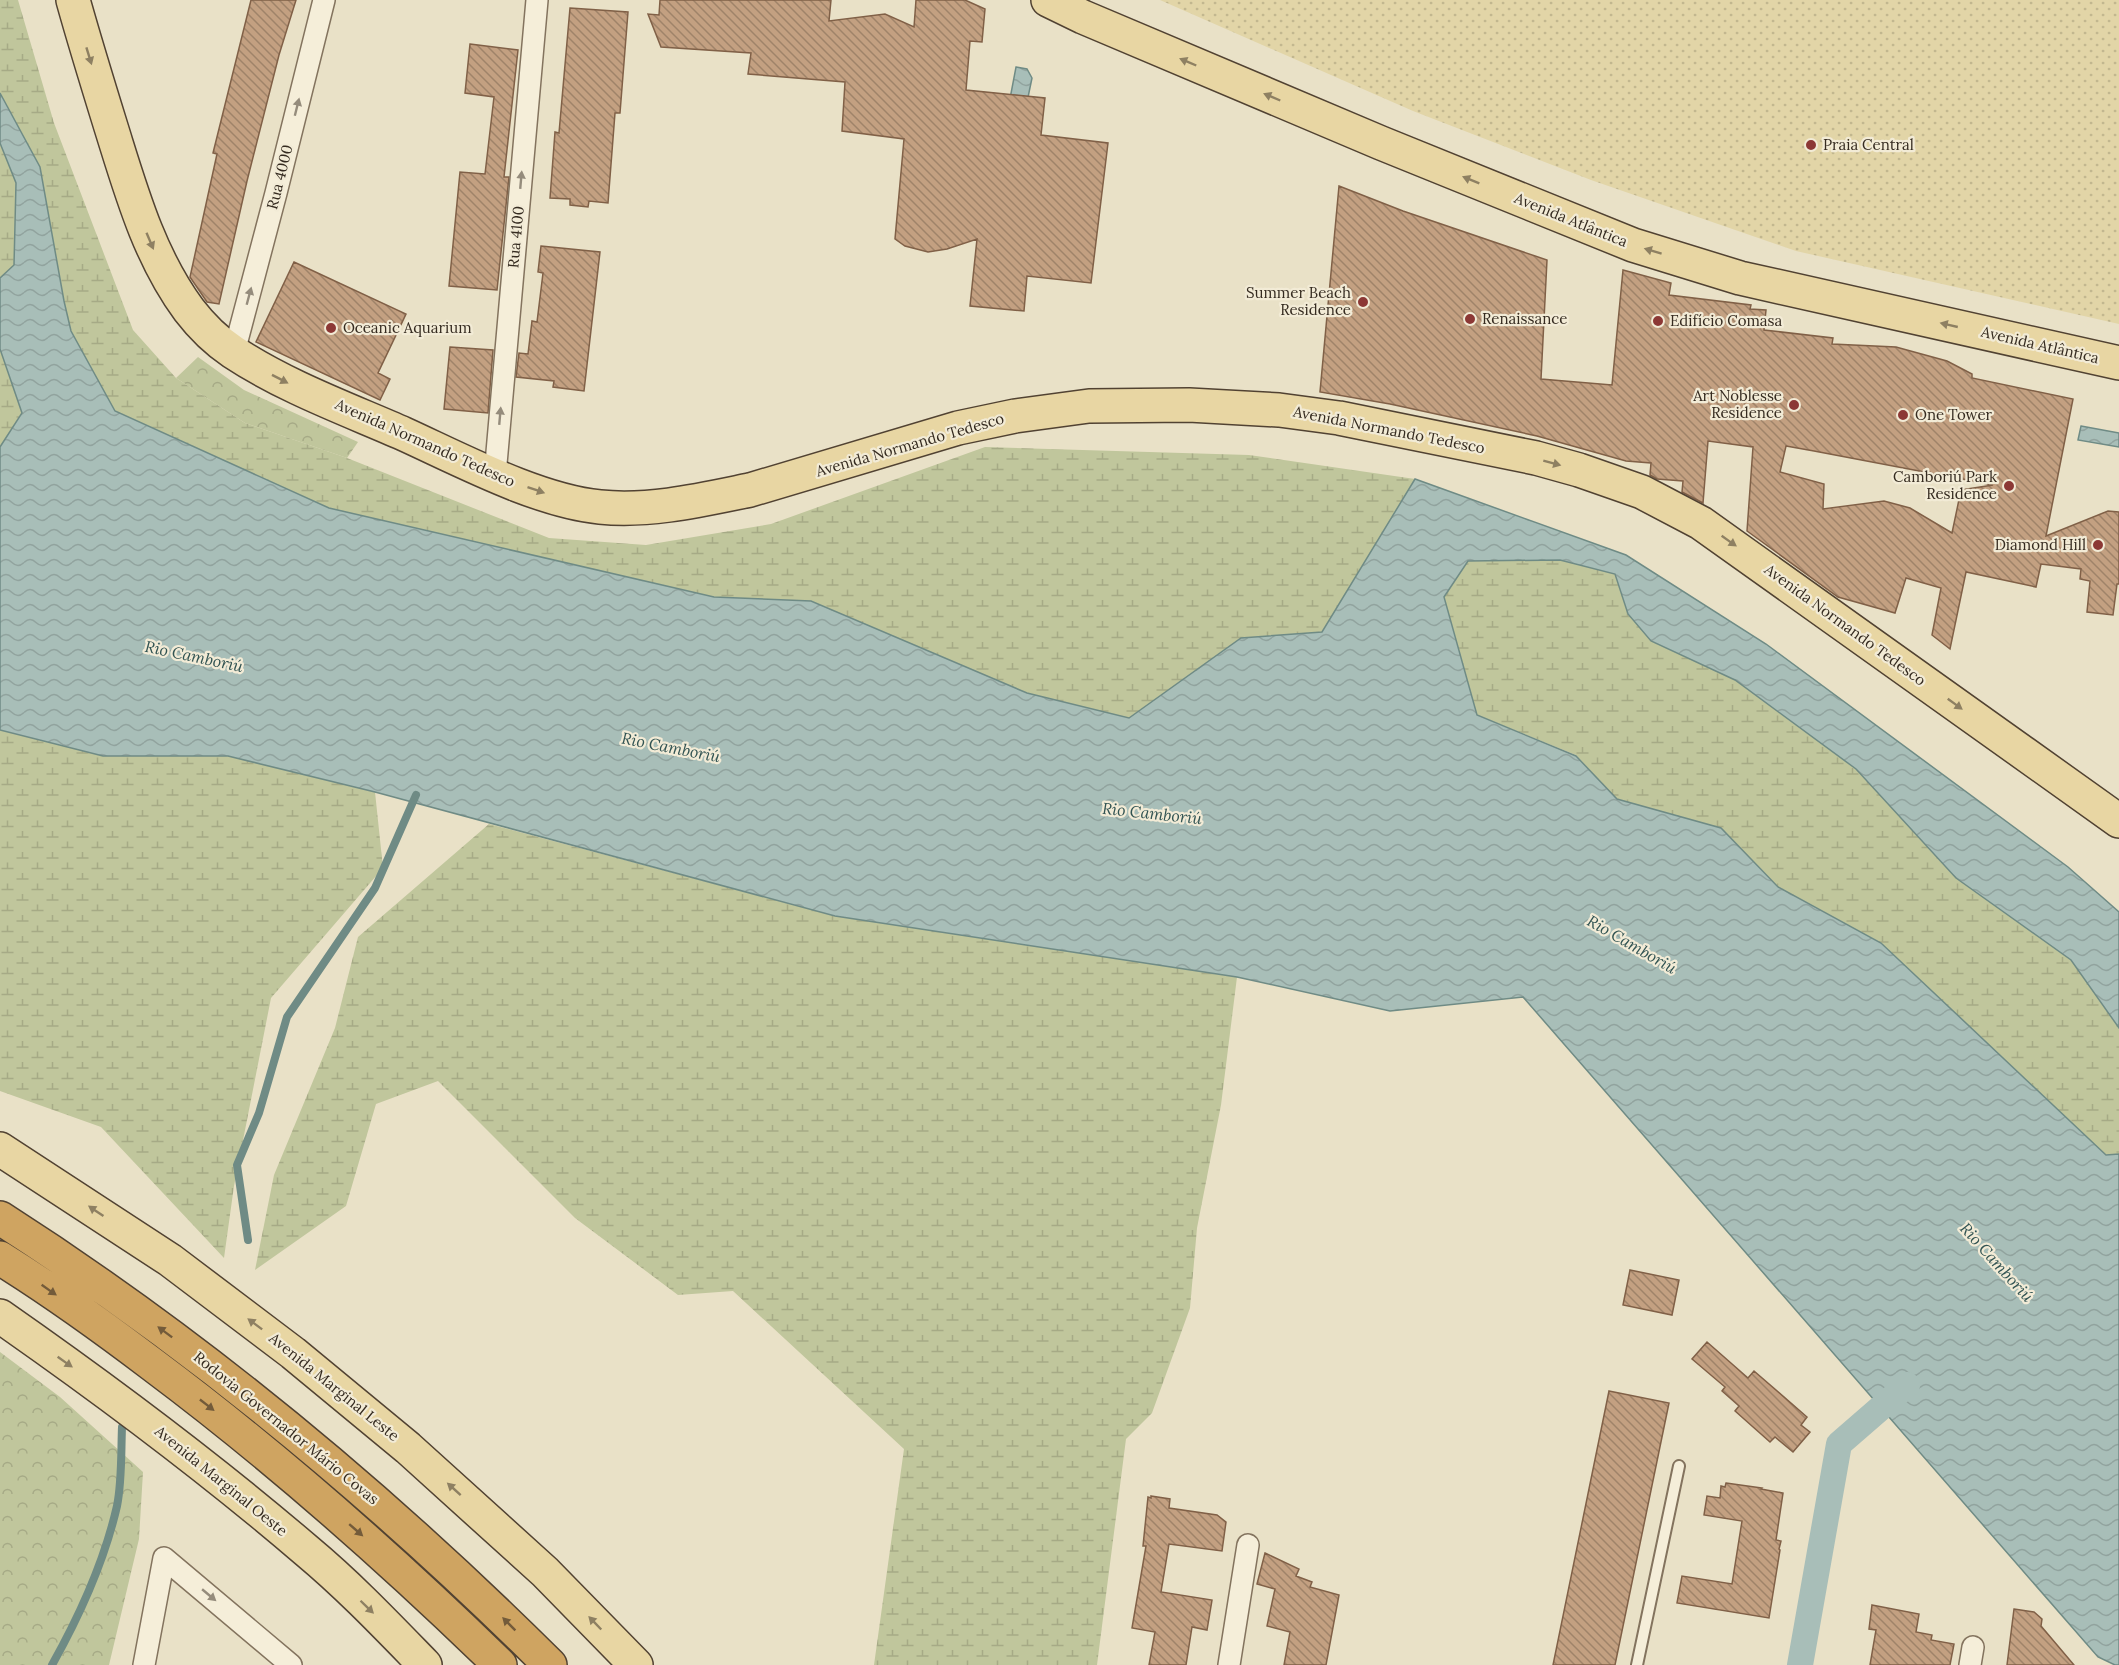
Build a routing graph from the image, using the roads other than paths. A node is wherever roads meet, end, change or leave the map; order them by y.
1 (73, 0) edge
2 (324, 0) edge
3 (537, 0) edge
4 (1048, 0) edge
5 (234, 352) junction
6 (2119, 363) edge
7 (495, 475) junction
8 (2119, 821) edge
9 (0, 1149) edge
10 (0, 1218) edge
11 (0, 1258) edge
12 (0, 1316) edge
13 (1679, 1466) dead end
14 (1248, 1545) dead end
15 (144, 1665) edge
16 (291, 1665) edge
17 (425, 1665) edge
18 (500, 1665) edge
19 (550, 1665) edge
20 (636, 1665) edge
21 (1228, 1665) edge
22 (1637, 1665) edge

1 -> 5 main road, Avenida Normando Tedesco
5 -> 2 street, Rua 4000
7 -> 3 street, Rua 4100
6 -> 4 main road, Avenida Atlântica
5 -> 7 main road, Avenida Normando Tedesco
7 -> 8 main road, Avenida Normando Tedesco
20 -> 9 main road, Avenida Marginal Leste
19 -> 10 highway, Rodovia Governador Mário Covas
11 -> 18 highway
12 -> 17 main road, Avenida Marginal Oeste
13 - 22 lane
14 - 21 street
15 -> 16 street

